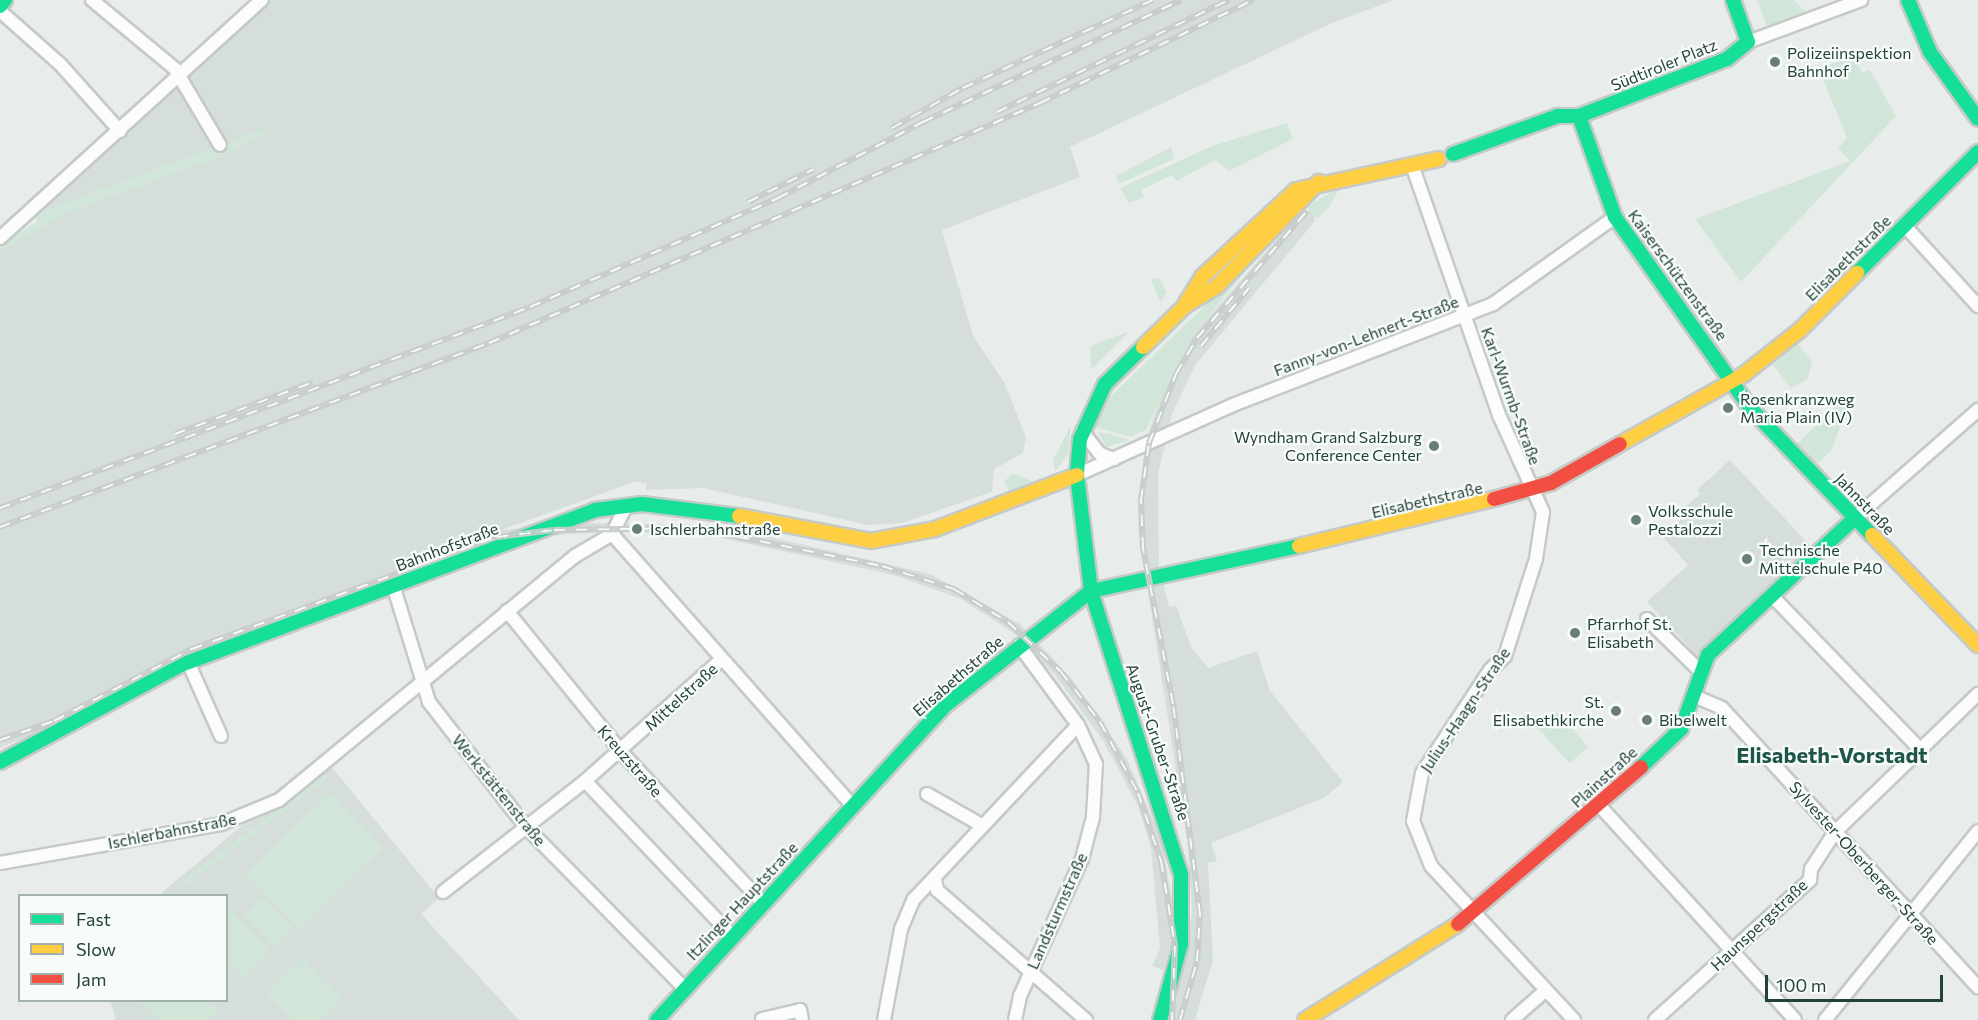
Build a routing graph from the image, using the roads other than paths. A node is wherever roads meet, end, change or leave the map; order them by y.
1 (5, 0) edge
2 (92, 0) edge
3 (262, 0) edge
4 (1733, 0) edge
5 (1861, 0) edge
6 (1908, 0) edge
7 (0, 6) edge
8 (0, 11) edge
9 (1749, 42) junction
10 (181, 75) junction
11 (1579, 116) junction
12 (1978, 119) edge
13 (120, 131) junction
14 (220, 145) dead end
15 (1978, 152) edge
16 (1453, 154) dead end
17 (1439, 159) dead end
18 (1413, 165) junction
19 (1615, 217) junction
20 (1904, 225) junction
21 (2, 232) edge
22 (1978, 306) edge
23 (1464, 317) junction
24 (1734, 381) junction
25 (1978, 410) edge
26 (1082, 431) junction
27 (1114, 459) junction
28 (1077, 475) junction
29 (1532, 492) junction
30 (626, 506) junction
31 (595, 510) junction
32 (1855, 518) junction
33 (935, 529) joint
34 (611, 531) junction
35 (393, 585) junction
36 (1091, 591) junction
37 (1772, 596) junction
38 (507, 611) junction
39 (1647, 619) dead end
40 (1019, 645) junction
41 (1978, 645) edge
42 (722, 659) junction
43 (188, 662) junction
44 (1701, 672) junction
45 (424, 681) junction
46 (1978, 694) edge
47 (1694, 696) junction
48 (1077, 725) junction
49 (221, 736) dead end
50 (1920, 750) junction
51 (620, 751) junction
52 (0, 762) edge
53 (585, 781) junction
54 (927, 794) dead end
55 (1598, 804) junction
56 (852, 805) junction
57 (983, 826) junction
58 (526, 827) junction
59 (1978, 831) edge
60 (1835, 832) junction
61 (0, 863) edge
62 (935, 879) junction
63 (443, 892) dead end
64 (762, 902) junction
65 (1475, 914) junction
66 (1911, 915) junction
67 (732, 936) junction
68 (1732, 951) junction
69 (1030, 972) junction
70 (1978, 987) edge
71 (684, 988) junction
72 (1546, 990) junction
73 (762, 1019) edge
74 (657, 1020) edge
75 (802, 1020) edge
76 (884, 1020) edge
77 (1015, 1020) edge
78 (1086, 1020) edge
79 (1160, 1020) edge
80 (1305, 1020) edge
81 (1512, 1020) edge
82 (1574, 1020) edge
83 (1655, 1020) edge
84 (1795, 1020) edge
85 (1825, 1020) edge

1 - 7 street
2 - 10 street
3 - 10 street
4 - 9 street
5 - 9 street
6 - 12 street
8 - 13 street
9 - 11 street, Südtiroler Platz
10 - 13 street
10 - 14 street
11 - 16 street
11 - 19 street, Kaiserschützenstraße
13 - 21 street
15 - 20 street, Elisabethstraße
17 - 18 street
18 - 23 street, Karl-Wurmb-Straße
18 - 26 street, August-Gruber-Straße
19 - 23 street, Fanny-von-Lehnert-Straße
19 - 24 street, Kaiserschützenstraße
20 - 22 street
20 - 24 street, Elisabethstraße
23 - 27 street, Fanny-von-Lehnert-Straße
23 - 29 street, Karl-Wurmb-Straße
24 - 29 street, Elisabethstraße
24 - 32 street, Jahnstraße
25 - 32 street, Plainstraße
26 - 27 street
26 - 28 street, August-Gruber-Straße
27 - 28 street, Fanny-von-Lehnert-Straße
28 - 33 street, Fanny-von-Lehnert-Straße
28 - 36 street, August-Gruber-Straße
29 - 36 street, Elisabethstraße
29 - 65 street, Julius-Haagn-Straße
30 - 31 street, Bahnhofstraße
30 - 33 street, Bahnhofstraße
30 - 34 street, Ischlerbahnstraße
31 - 34 street
31 - 35 street, Bahnhofstraße
32 - 37 street, Plainstraße
32 - 41 street, Jahnstraße
34 - 38 street, Ischlerbahnstraße
34 - 42 street
35 - 43 street, Bahnhofstraße
35 - 45 street, Werkstättenstraße
36 - 40 street, Elisabethstraße
36 - 79 street, August-Gruber-Straße
37 - 44 street, Plainstraße
37 - 50 street
38 - 45 street, Ischlerbahnstraße
38 - 51 street, Kreuzstraße
39 - 44 street
40 - 48 street, Landsturmstraße
40 - 56 street, Elisabethstraße
42 - 51 street, Mittelstraße
42 - 56 street
43 - 49 street
43 - 52 street, Bahnhofstraße
44 - 47 street, Plainstraße
45 - 58 street, Werkstättenstraße
45 - 61 street, Ischlerbahnstraße
46 - 50 street, Haunspergstraße
47 - 55 street, Plainstraße
47 - 60 street, Sylvester-Oberberger-Straße
48 - 57 street
48 - 69 street, Landsturmstraße
50 - 60 street, Haunspergstraße
51 - 53 street, Mittelstraße
51 - 64 street, Kreuzstraße
53 - 58 street, Mittelstraße
53 - 67 street
54 - 57 street
55 - 65 street, Plainstraße
55 - 68 street
56 - 64 street, Itzlinger Hauptstraße
57 - 62 street
58 - 63 street, Mittelstraße
58 - 71 street, Werkstättenstraße
59 - 66 street
60 - 66 street, Sylvester-Oberberger-Straße
60 - 68 street, Haunspergstraße
62 - 69 street
62 - 76 street
64 - 67 street, Itzlinger Hauptstraße
65 - 72 street, Julius-Haagn-Straße
65 - 80 street, Plainstraße
66 - 70 street, Sylvester-Oberberger-Straße
66 - 85 street
67 - 71 street, Itzlinger Hauptstraße
68 - 83 street, Haunspergstraße
68 - 84 street
69 - 77 street, Landsturmstraße
69 - 78 street
71 - 74 street, Itzlinger Hauptstraße
72 - 81 street
72 - 82 street, Julius-Haagn-Straße
73 - 75 street

